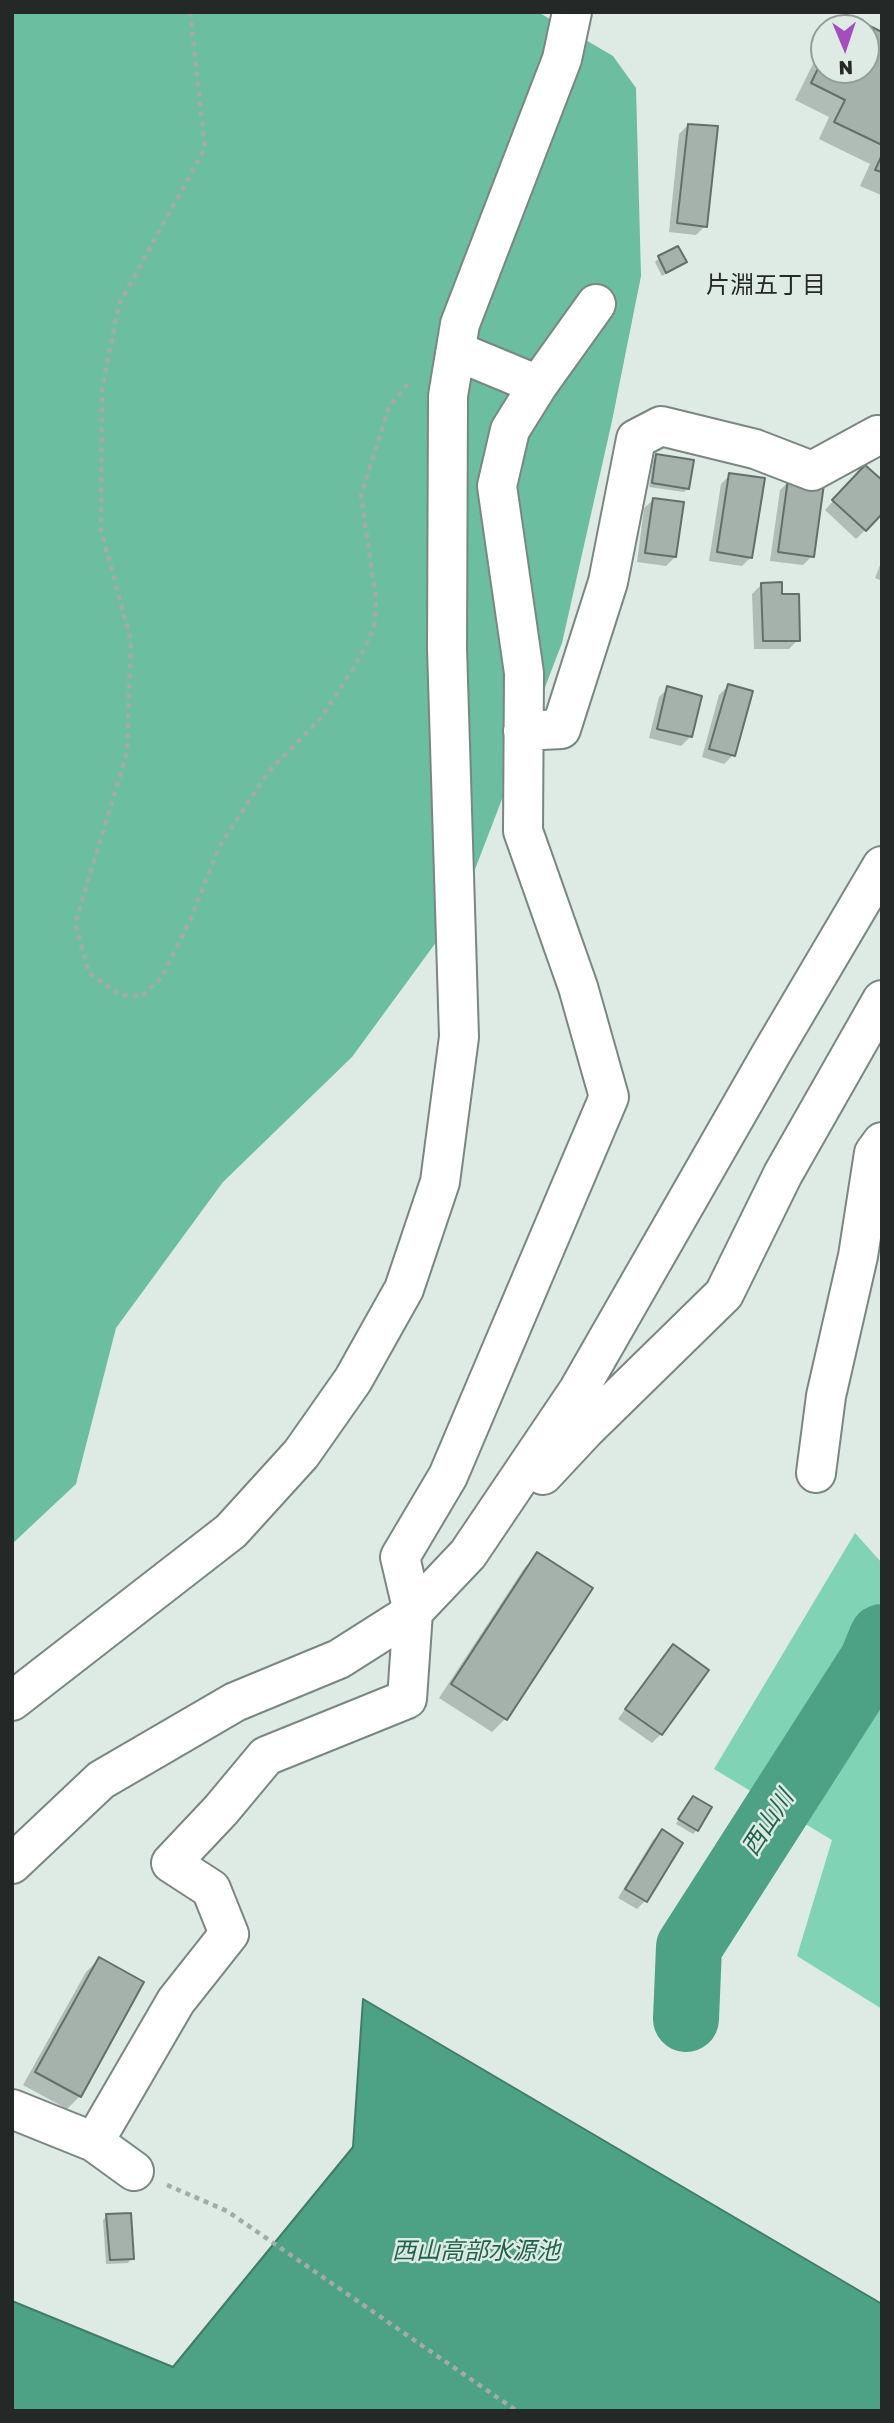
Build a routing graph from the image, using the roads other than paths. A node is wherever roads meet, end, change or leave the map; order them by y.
1 (572, 12) edge
2 (596, 304) dead end
3 (456, 351) junction
4 (538, 385) junction
5 (878, 435) dead end
6 (523, 731) junction
7 (882, 866) edge
8 (882, 1000) edge
9 (869, 1038) edge
10 (882, 1142) edge
11 (816, 1473) dead end
12 (468, 1554) junction
13 (412, 1612) junction
14 (12, 1701) edge
15 (12, 1864) edge
16 (12, 2109) edge
17 (94, 2142) junction
18 (134, 2171) road end

1 - 3 street
2 - 4 street
3 - 4 street
3 - 14 street
4 - 6 street
5 - 6 street
6 - 13 street
7 - 12 street
8 - 9 street
9 - 12 street
10 - 11 street
12 - 13 street
13 - 15 street
13 - 17 street
16 - 17 street
17 - 18 street

